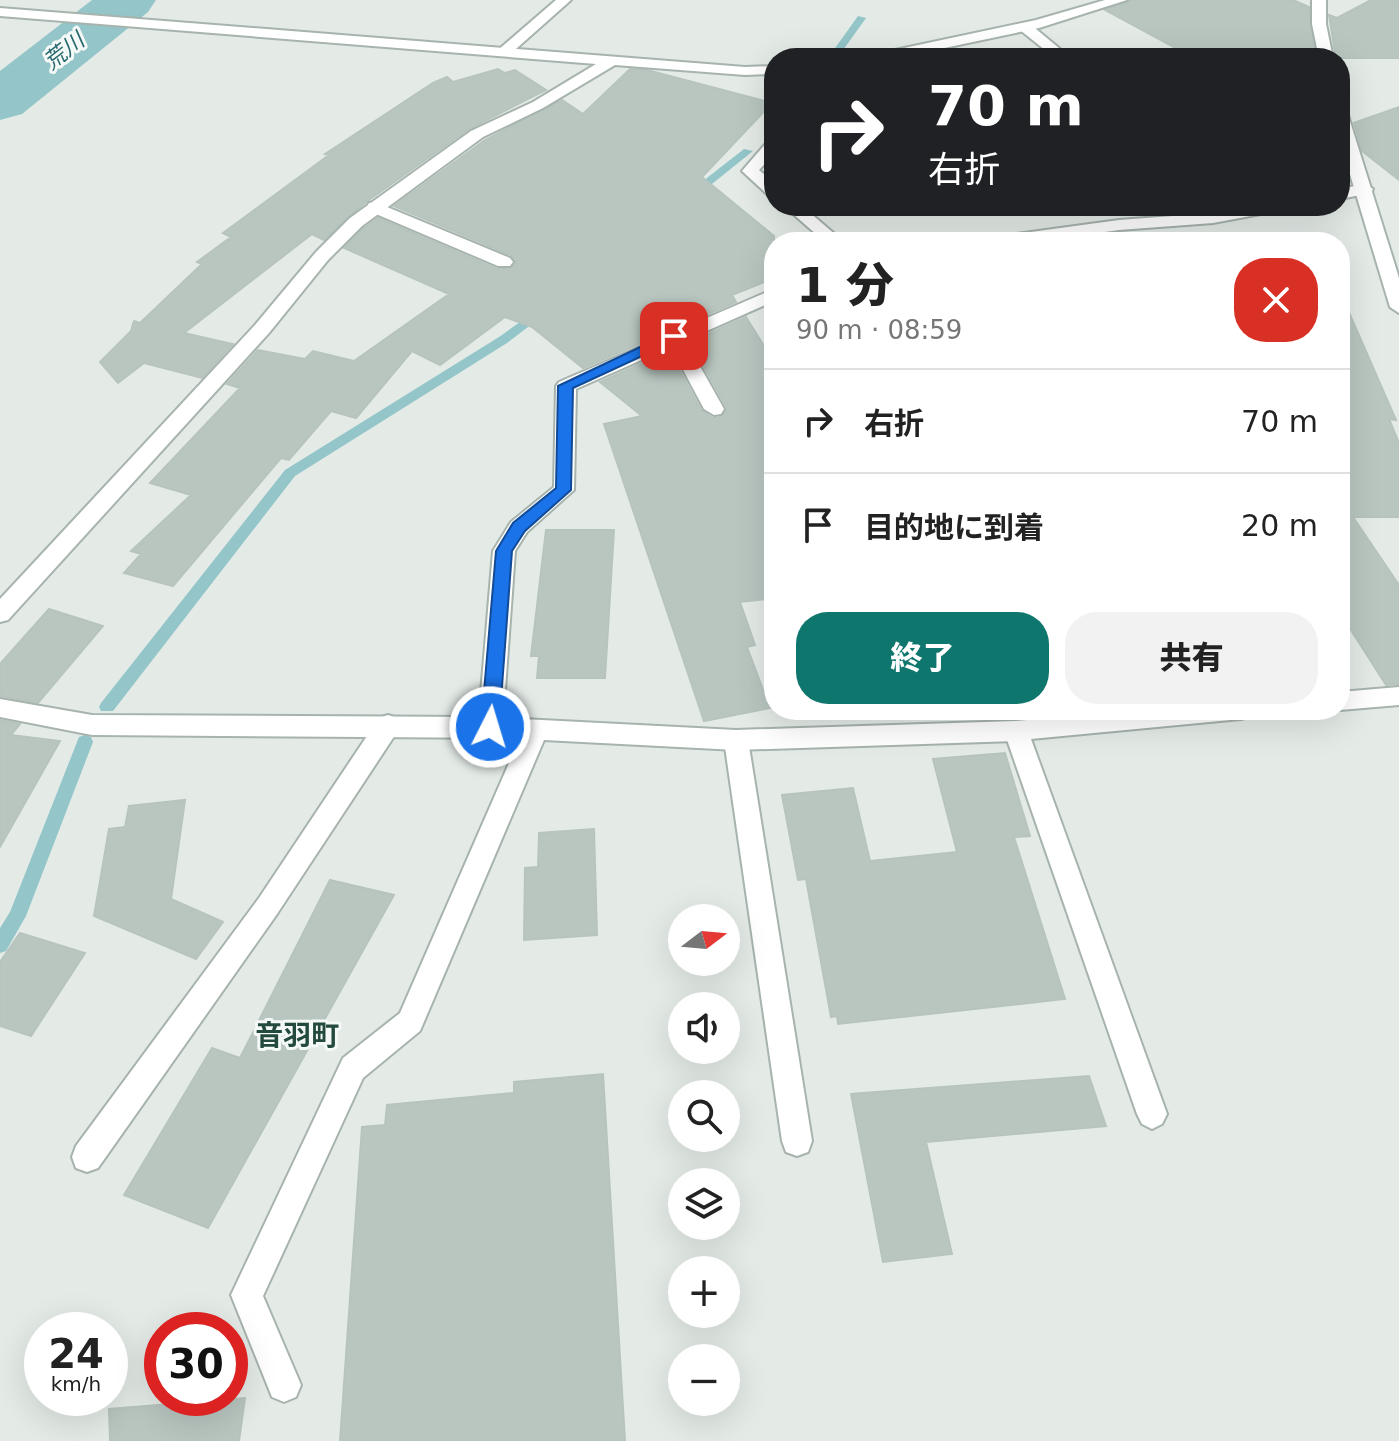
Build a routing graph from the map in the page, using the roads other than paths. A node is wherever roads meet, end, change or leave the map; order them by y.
1 (564, 0) edge
2 (1120, 0) edge
3 (1319, 0) edge
4 (0, 12) edge
5 (1025, 27) junction
6 (924, 48) edge
7 (1051, 48) edge
8 (1324, 48) edge
9 (498, 52) junction
10 (611, 61) junction
11 (764, 70) edge
12 (1350, 152) edge
13 (764, 155) edge
14 (764, 183) edge
15 (1365, 189) junction
16 (1350, 192) edge
17 (375, 207) junction
18 (804, 216) edge
19 (1224, 216) edge
20 (823, 232) edge
21 (1068, 232) edge
22 (504, 262) dead end
23 (764, 298) edge
24 (1399, 307) edge
25 (674, 336) junction
26 (714, 409) dead end
27 (0, 614) edge
28 (1399, 696) edge
29 (1350, 700) edge
30 (0, 708) edge
31 (1123, 720) edge
32 (388, 725) junction
33 (490, 727) junction
34 (536, 729) junction
35 (1016, 731) junction
36 (736, 740) junction
37 (1152, 1114) dead end
38 (797, 1141) dead end
39 (87, 1157) dead end
40 (284, 1385) dead end

1 - 9 street
2 - 5 street
3 - 8 street
4 - 9 street
5 - 6 street
5 - 7 street
9 - 10 street
10 - 11 street
10 - 17 street
12 - 15 street
13 - 14 street
15 - 16 street
15 - 24 street
17 - 22 street
17 - 27 street
18 - 20 street
19 - 21 street
23 - 25 street
25 - 26 street
25 - 33 street
28 - 29 street
30 - 32 street
31 - 35 street
32 - 33 street
32 - 39 street
33 - 34 street
34 - 36 street
34 - 40 street
35 - 36 street
35 - 37 street
36 - 38 street

